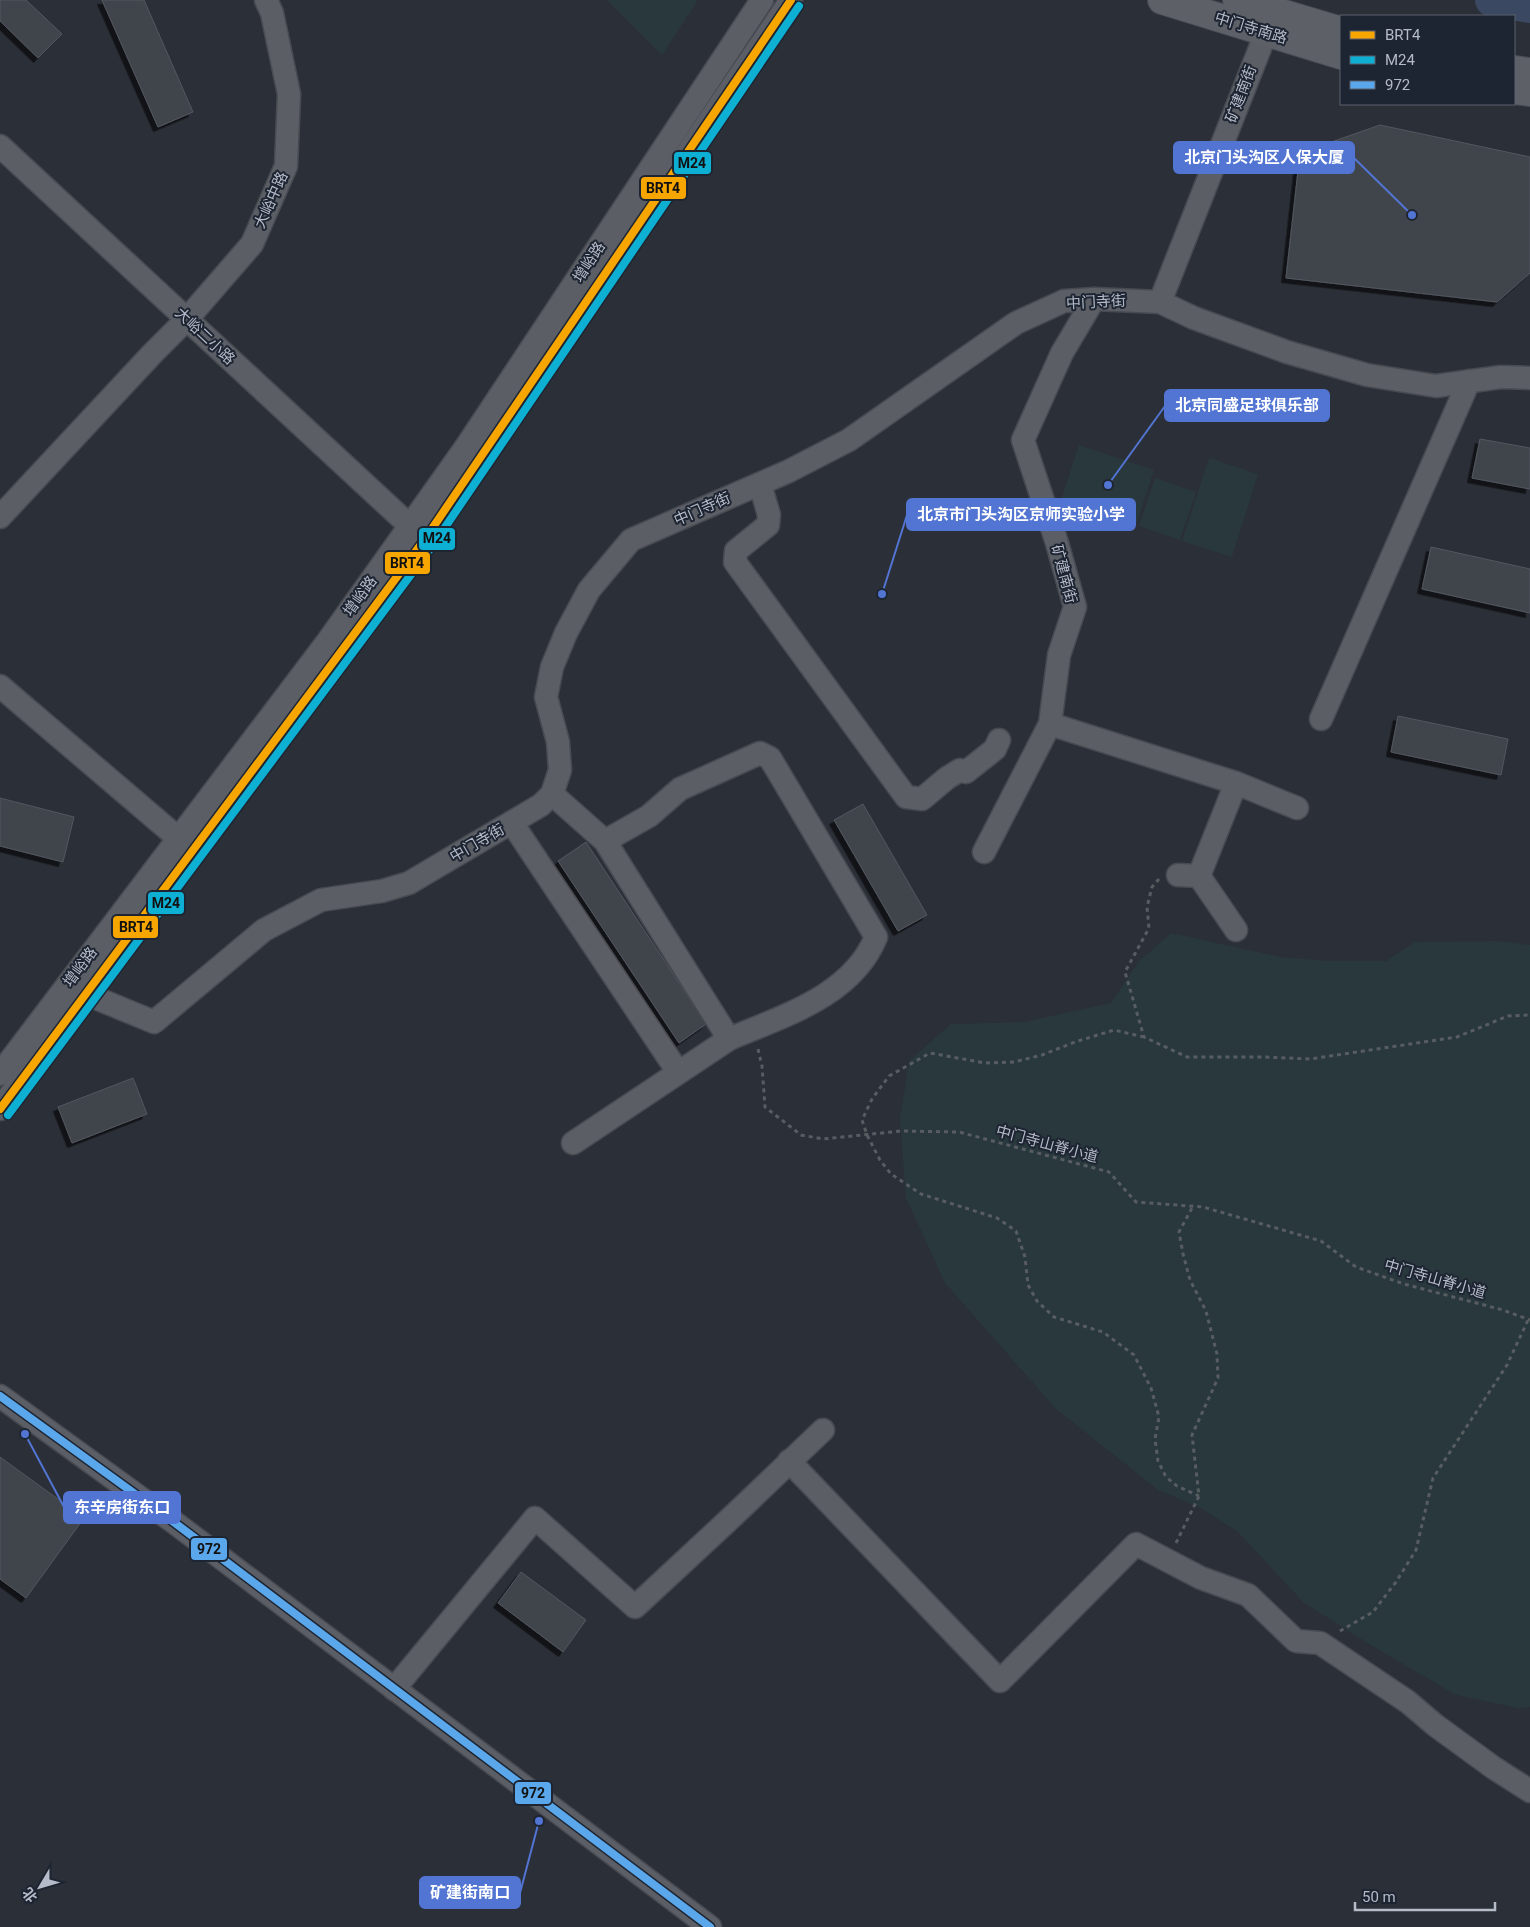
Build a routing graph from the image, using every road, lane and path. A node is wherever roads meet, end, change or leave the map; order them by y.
1 (266, 0) edge
2 (762, 0) edge
3 (791, 0) edge
4 (1162, 0) edge
5 (1237, 0) edge
6 (1275, 15) edge
7 (1340, 31) edge
8 (1340, 55) edge
9 (1515, 70) edge
10 (1530, 72) edge
11 (1515, 90) edge
12 (1530, 92) edge
13 (0, 146) edge
14 (1094, 299) junction
15 (1160, 302) junction
16 (187, 319) junction
17 (1530, 378) edge
18 (1469, 381) junction
19 (760, 484) junction
20 (0, 517) edge
21 (410, 526) junction
22 (0, 686) edge
23 (1321, 719) dead end
24 (1050, 724) junction
25 (998, 740) dead end
26 (1236, 783) junction
27 (552, 794) junction
28 (1297, 808) dead end
29 (512, 823) junction
30 (178, 838) junction
31 (605, 841) junction
32 (984, 852) dead end
33 (1189, 875) junction
34 (1236, 930) dead end
35 (86, 994) junction
36 (1530, 1015) edge
37 (753, 1028) junction
38 (1144, 1037) junction
39 (729, 1039) junction
40 (678, 1072) junction
41 (0, 1074) edge
42 (0, 1109) edge
43 (867, 1135) junction
44 (573, 1143) dead end
45 (1193, 1206) junction
46 (1529, 1320) edge
47 (0, 1396) edge
48 (823, 1430) dead end
49 (789, 1462) junction
50 (1199, 1496) junction
51 (1162, 1558) junction
52 (1320, 1643) junction
53 (394, 1688) junction
54 (1530, 1791) edge
55 (710, 1927) edge

1 - 16 street, 大峪中路
2 - 21 street, 增峪路
3 - 35 street, 增峪路
4 - 6 main road, 中门寺南路
5 - 6 main road, 中门寺南路
6 - 7 main road, 中门寺南路
6 - 8 main road, 中门寺南路
6 - 15 street, 矿建南街
9 - 10 main road
11 - 12 main road
13 - 16 street, 大峪二小路
14 - 15 street, 中门寺街
14 - 19 street, 中门寺街
14 - 24 street, 矿建南街
15 - 18 street, 中门寺街
16 - 20 street, 大峪中路
16 - 21 street, 大峪二小路
17 - 18 street, 中门寺街
18 - 23 street
19 - 25 street
19 - 27 street, 中门寺街
21 - 30 street, 增峪路
22 - 30 street
24 - 26 street
24 - 32 street, 矿建南街
26 - 28 street
26 - 33 street
27 - 29 street, 中门寺街
27 - 31 street
29 - 35 street, 中门寺街
29 - 40 street
30 - 41 street, 增峪路
31 - 37 street
31 - 39 street
33 - 34 street
33 - 38 path
35 - 42 street, 增峪路
36 - 38 path
37 - 39 street
37 - 43 path, 中门寺山脊小道
38 - 43 path
39 - 40 street
40 - 44 street
43 - 45 path, 中门寺山脊小道
43 - 50 path
45 - 46 path, 中门寺山脊小道
45 - 50 path
46 - 52 path
47 - 53 street
48 - 49 street
49 - 51 street
49 - 53 street
50 - 51 path
51 - 52 street
52 - 54 street
53 - 55 street

